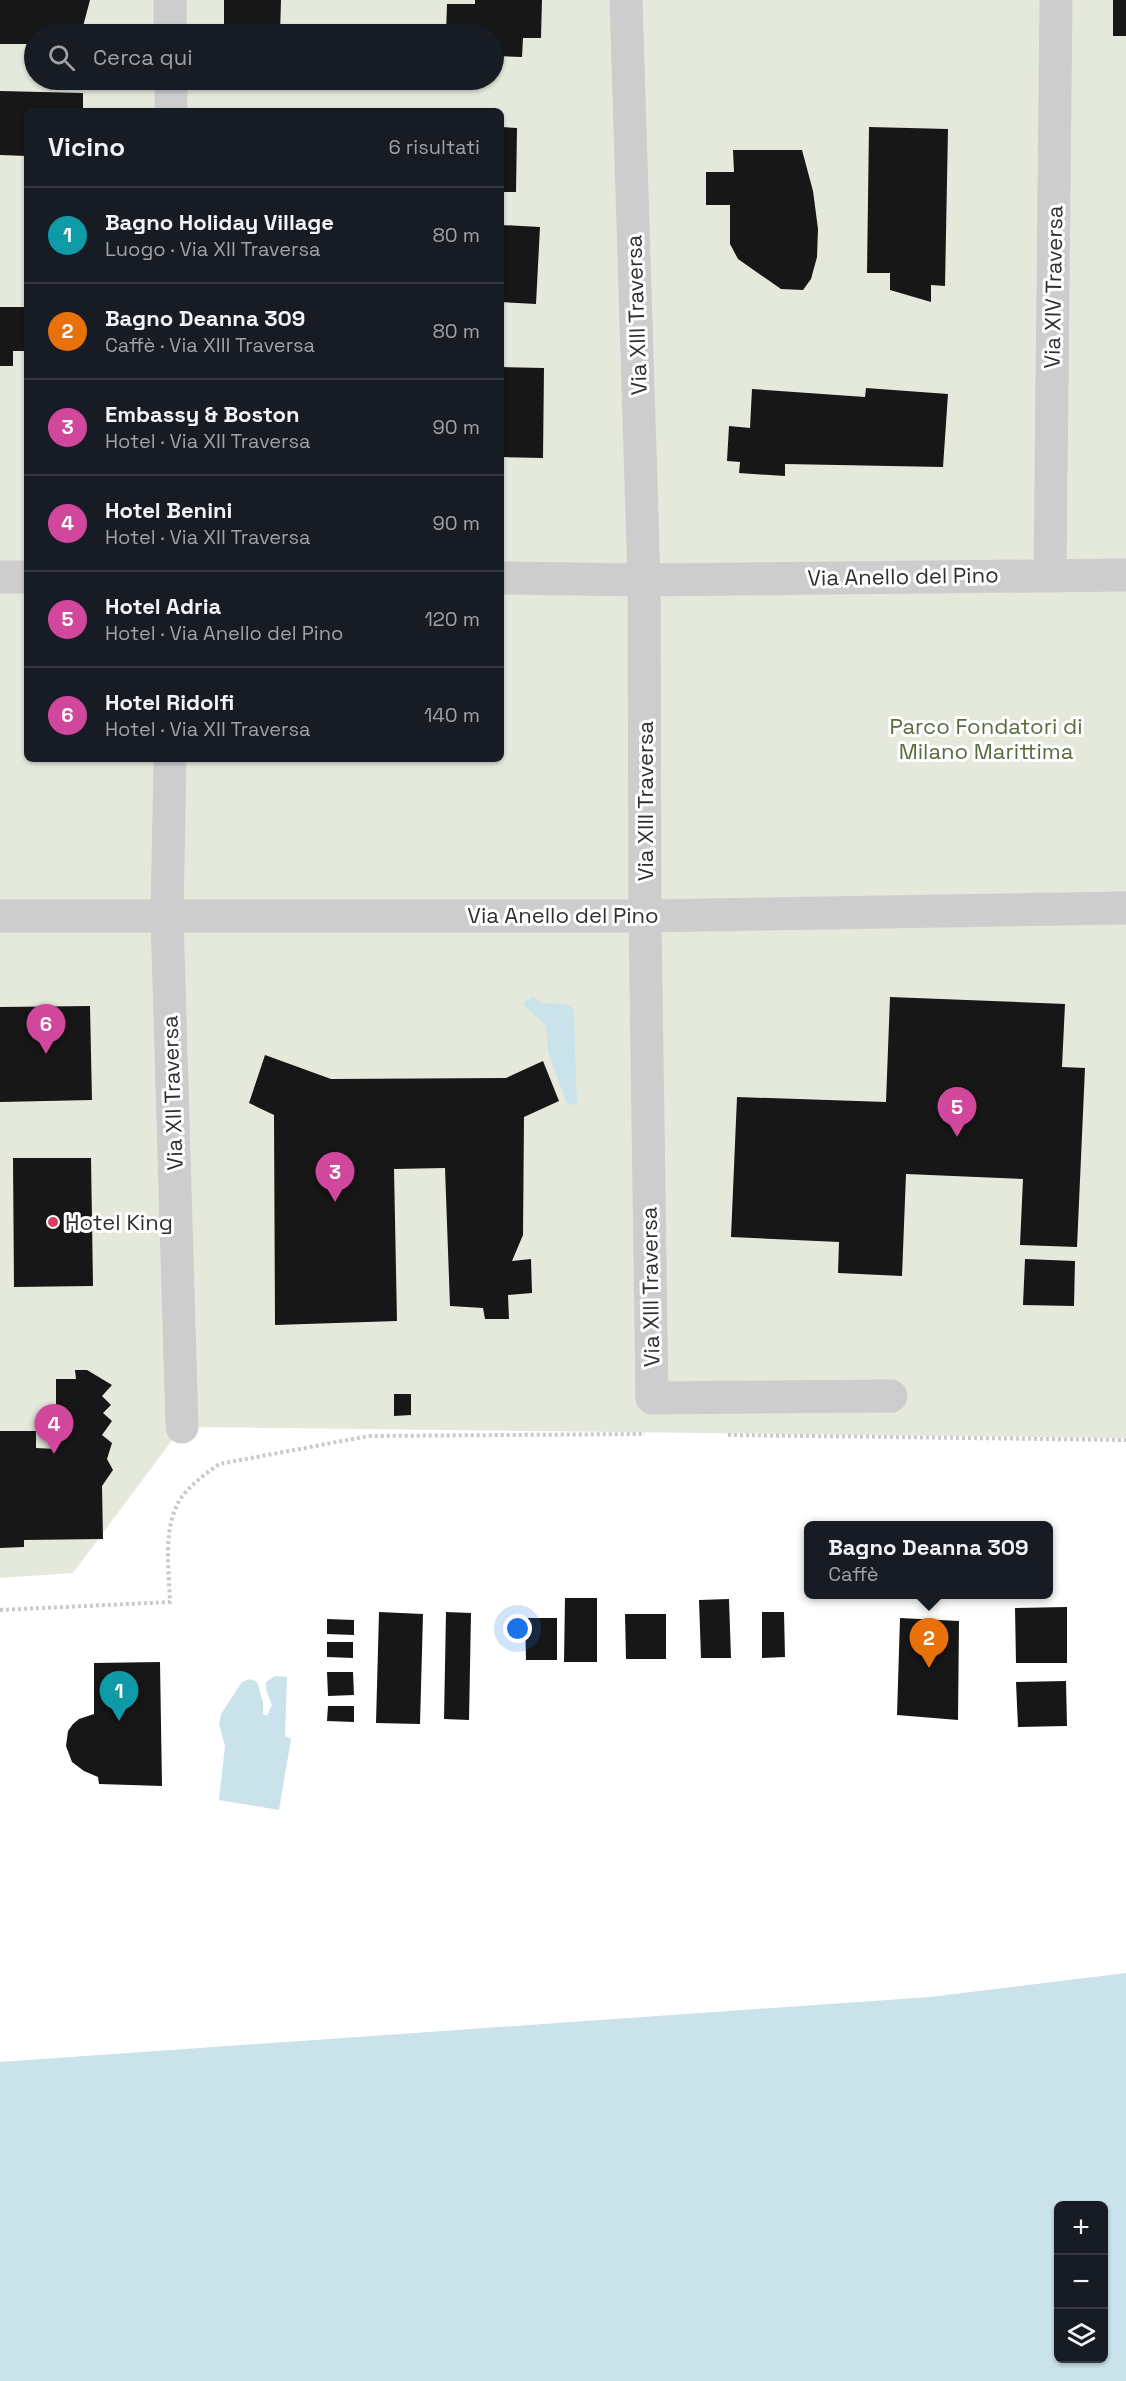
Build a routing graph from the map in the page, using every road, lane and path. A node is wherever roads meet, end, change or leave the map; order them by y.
1 (170, 0) edge
2 (626, 0) edge
3 (1056, 0) edge
4 (170, 24) edge
5 (171, 90) edge
6 (171, 108) edge
7 (1126, 574) edge
8 (1050, 575) junction
9 (0, 577) edge
10 (24, 577) edge
11 (504, 578) edge
12 (644, 580) junction
13 (171, 762) edge
14 (1126, 908) edge
15 (167, 915) junction
16 (0, 916) edge
17 (645, 916) junction
18 (891, 1396) dead end
19 (182, 1427) dead end
20 (655, 1434) dead end
21 (726, 1435) dead end
22 (1126, 1440) edge
23 (0, 1610) edge

1 - 4 street
2 - 12 street, Via XIII Traversa
3 - 8 street, Via XIV Traversa
5 - 6 street
7 - 8 street, Via Anello del Pino
8 - 12 street, Via Anello del Pino
9 - 10 street
11 - 12 street, Via Anello del Pino
12 - 17 street, Via XIII Traversa
13 - 15 street, Via XII Traversa
14 - 17 street, Via Anello del Pino
15 - 16 street, Via Anello del Pino
15 - 17 street, Via Anello del Pino
15 - 19 street, Via XII Traversa
17 - 18 street, Via XIII Traversa
20 - 23 path
21 - 22 path

